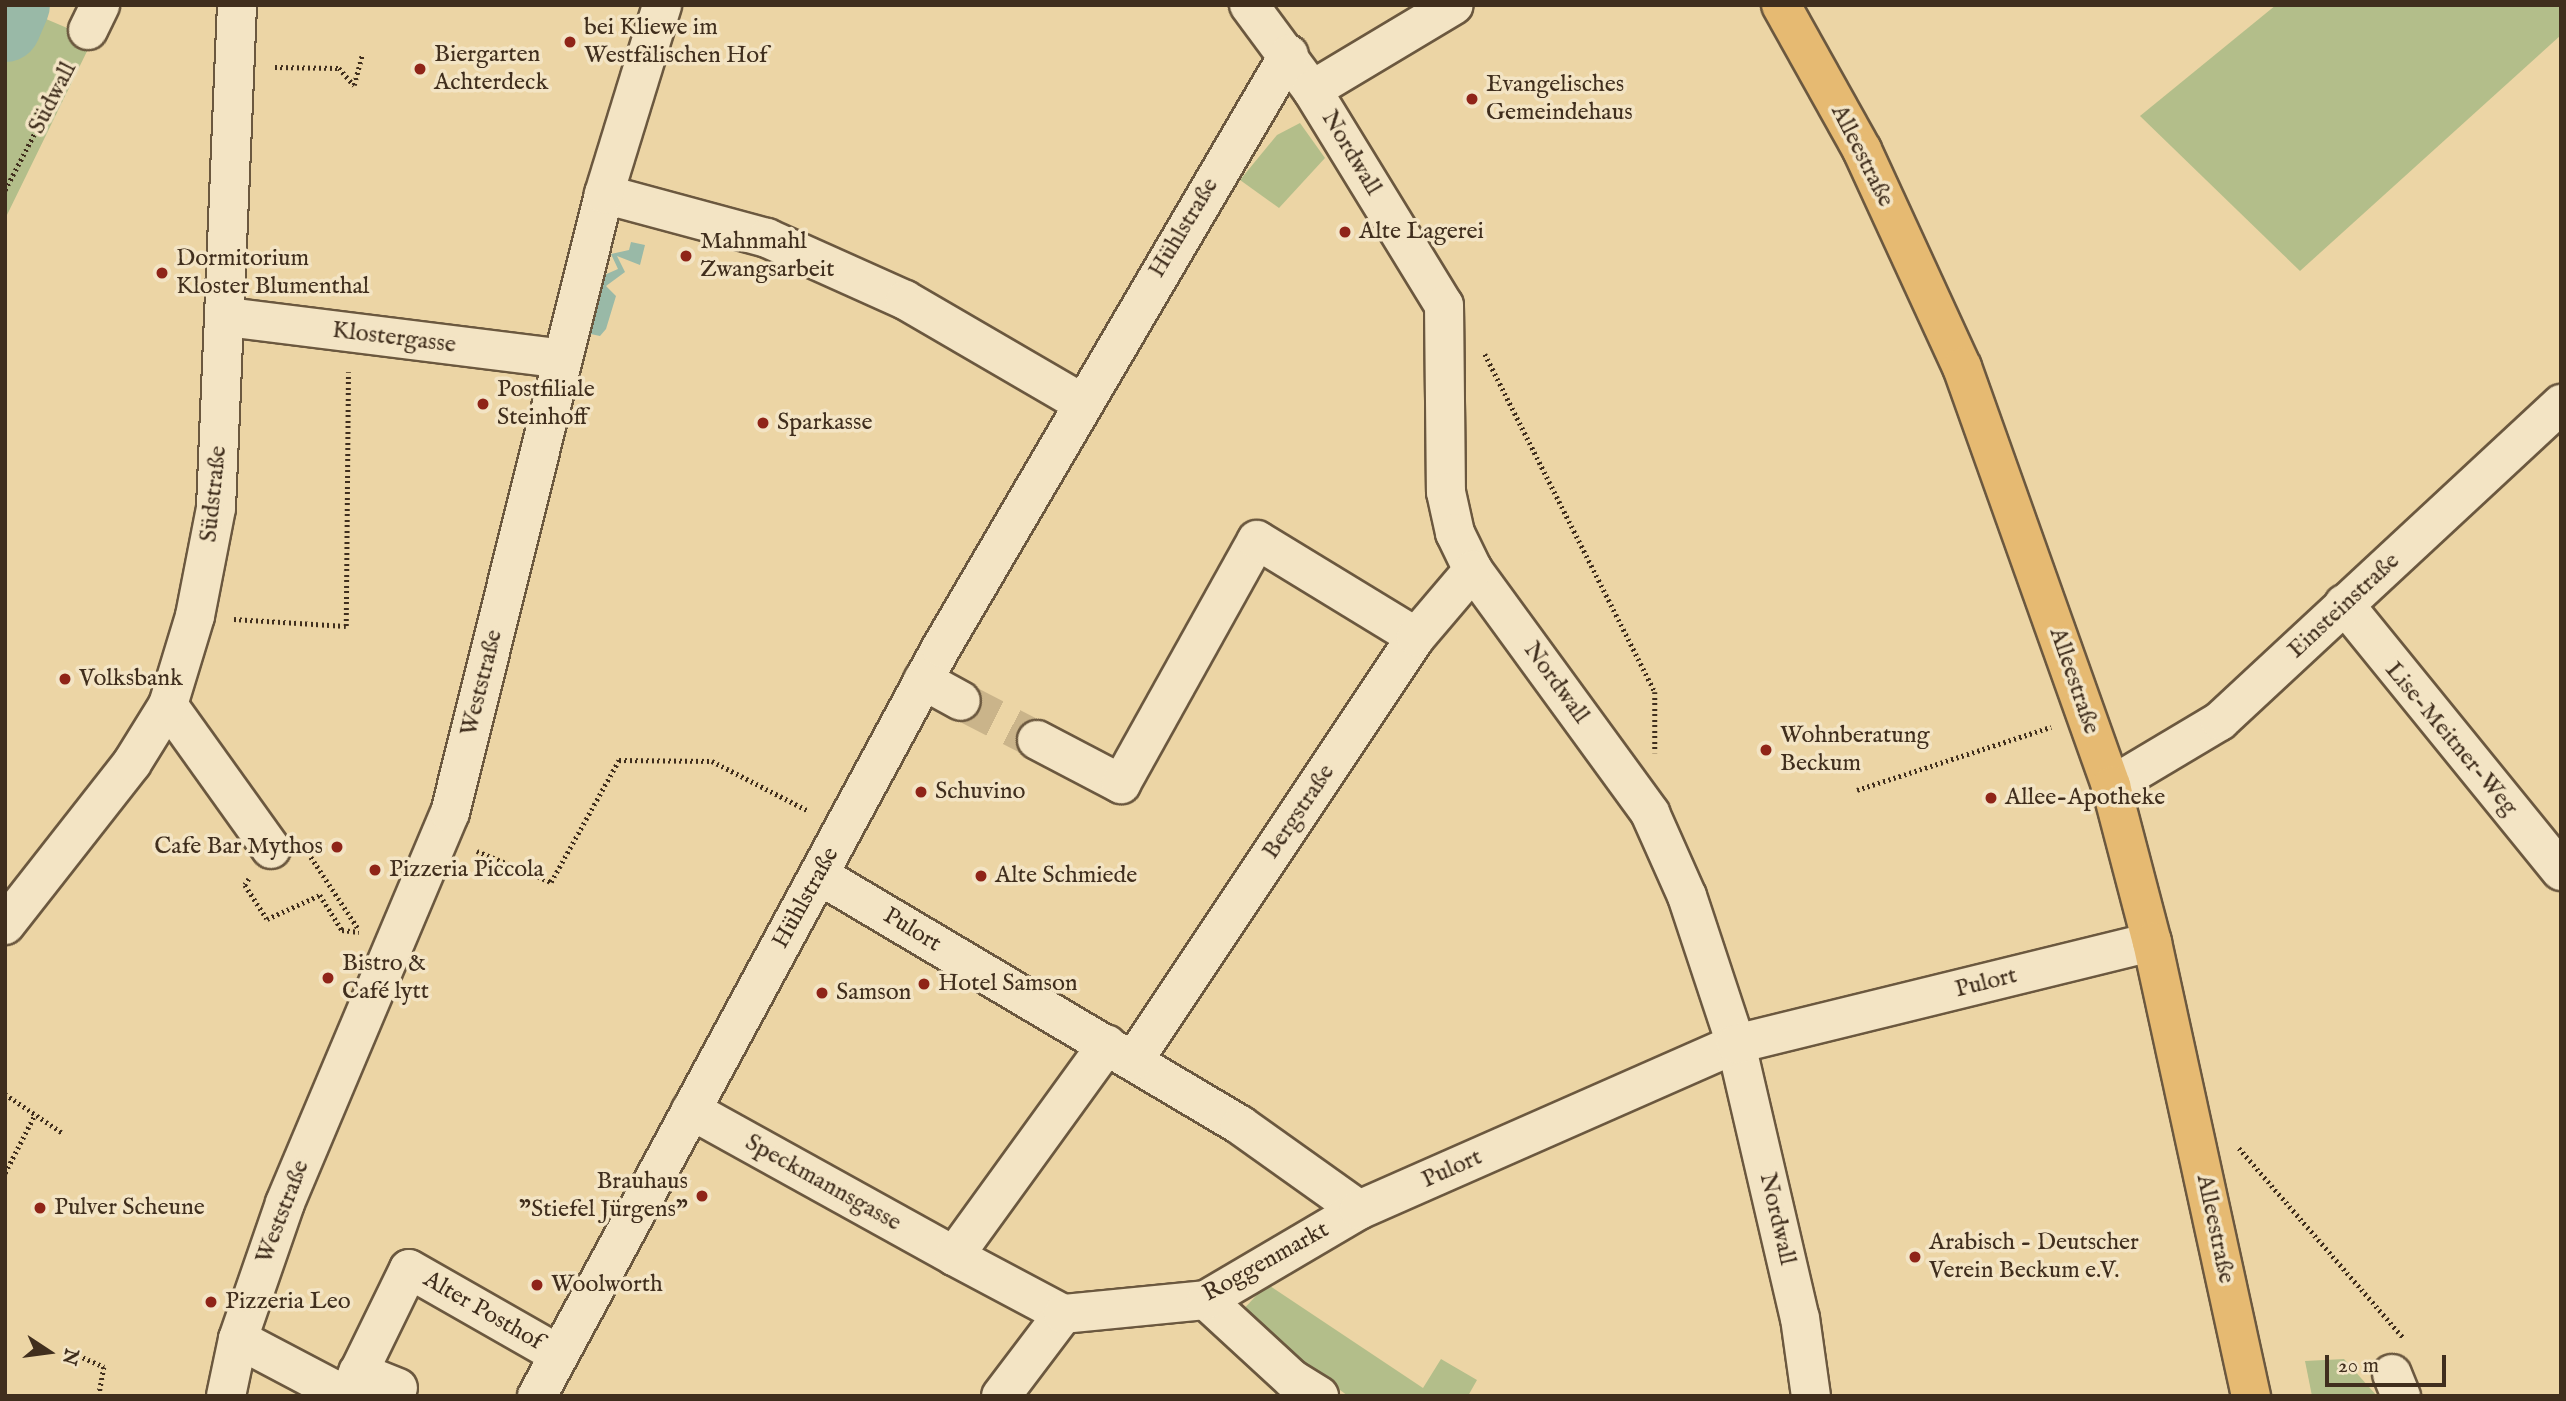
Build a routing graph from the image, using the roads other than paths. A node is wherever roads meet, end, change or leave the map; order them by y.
1 (237, 5) edge
2 (662, 5) edge
3 (1249, 5) edge
4 (1454, 5) edge
5 (1781, 5) edge
6 (1289, 54) junction
7 (1312, 90) junction
8 (604, 194) junction
9 (227, 317) junction
10 (562, 359) junction
11 (1080, 402) junction
12 (2561, 404) edge
13 (1473, 570) junction
14 (2344, 604) junction
15 (1416, 637) junction
16 (923, 680) junction
17 (961, 701) tunnel mouth
18 (168, 705) junction
19 (1037, 740) tunnel mouth
20 (2111, 786) junction
21 (271, 849) road end
22 (2561, 871) edge
23 (819, 875) junction
24 (5, 925) edge
25 (2152, 942) junction
26 (1736, 1044) junction
27 (1121, 1053) junction
28 (691, 1110) junction
29 (1359, 1210) junction
30 (954, 1255) junction
31 (1206, 1300) junction
32 (1063, 1314) junction
33 (239, 1339) junction
34 (558, 1354) junction
35 (350, 1388) edge
36 (398, 1388) dead end
37 (226, 1396) edge
38 (537, 1396) edge
39 (1001, 1396) edge
40 (1319, 1396) edge
41 (1811, 1396) edge
42 (2251, 1396) edge

1 - 9 street, Südstraße
2 - 8 street, Weststraße
3 - 6 street, Nordwall
4 - 7 street
5 - 20 main road, Alleestraße
6 - 7 street, Nordwall
6 - 11 street, Hühlstraße
7 - 13 street, Nordwall
8 - 10 street, Weststraße
8 - 11 street
9 - 10 street, Klostergasse
9 - 18 street, Südstraße
10 - 33 street, Weststraße
11 - 16 street, Hühlstraße
12 - 14 street, Einsteinstraße
13 - 15 street, Bergstraße
13 - 26 street, Nordwall
14 - 20 street, Einsteinstraße
14 - 22 street, Lise-Meitner-Weg
15 - 19 street
15 - 27 street, Bergstraße
16 - 17 street
16 - 23 street, Hühlstraße
18 - 21 street
18 - 24 street, Südstraße
20 - 25 main road, Alleestraße
23 - 27 street, Pulort
23 - 28 street, Hühlstraße
25 - 26 street, Pulort
25 - 42 main road, Alleestraße
26 - 29 street, Pulort
26 - 41 street, Nordwall
27 - 29 street, Pulort
27 - 30 street
28 - 30 street, Speckmannsgasse
28 - 34 street, Hühlstraße
29 - 31 street, Roggenmarkt
30 - 32 street, Speckmannsgasse
31 - 32 street, Roggenmarkt
31 - 40 street
32 - 39 street
33 - 35 street
33 - 37 street, Weststraße
34 - 35 street, Alter Posthof
34 - 38 street, Hühlstraße
35 - 36 street

